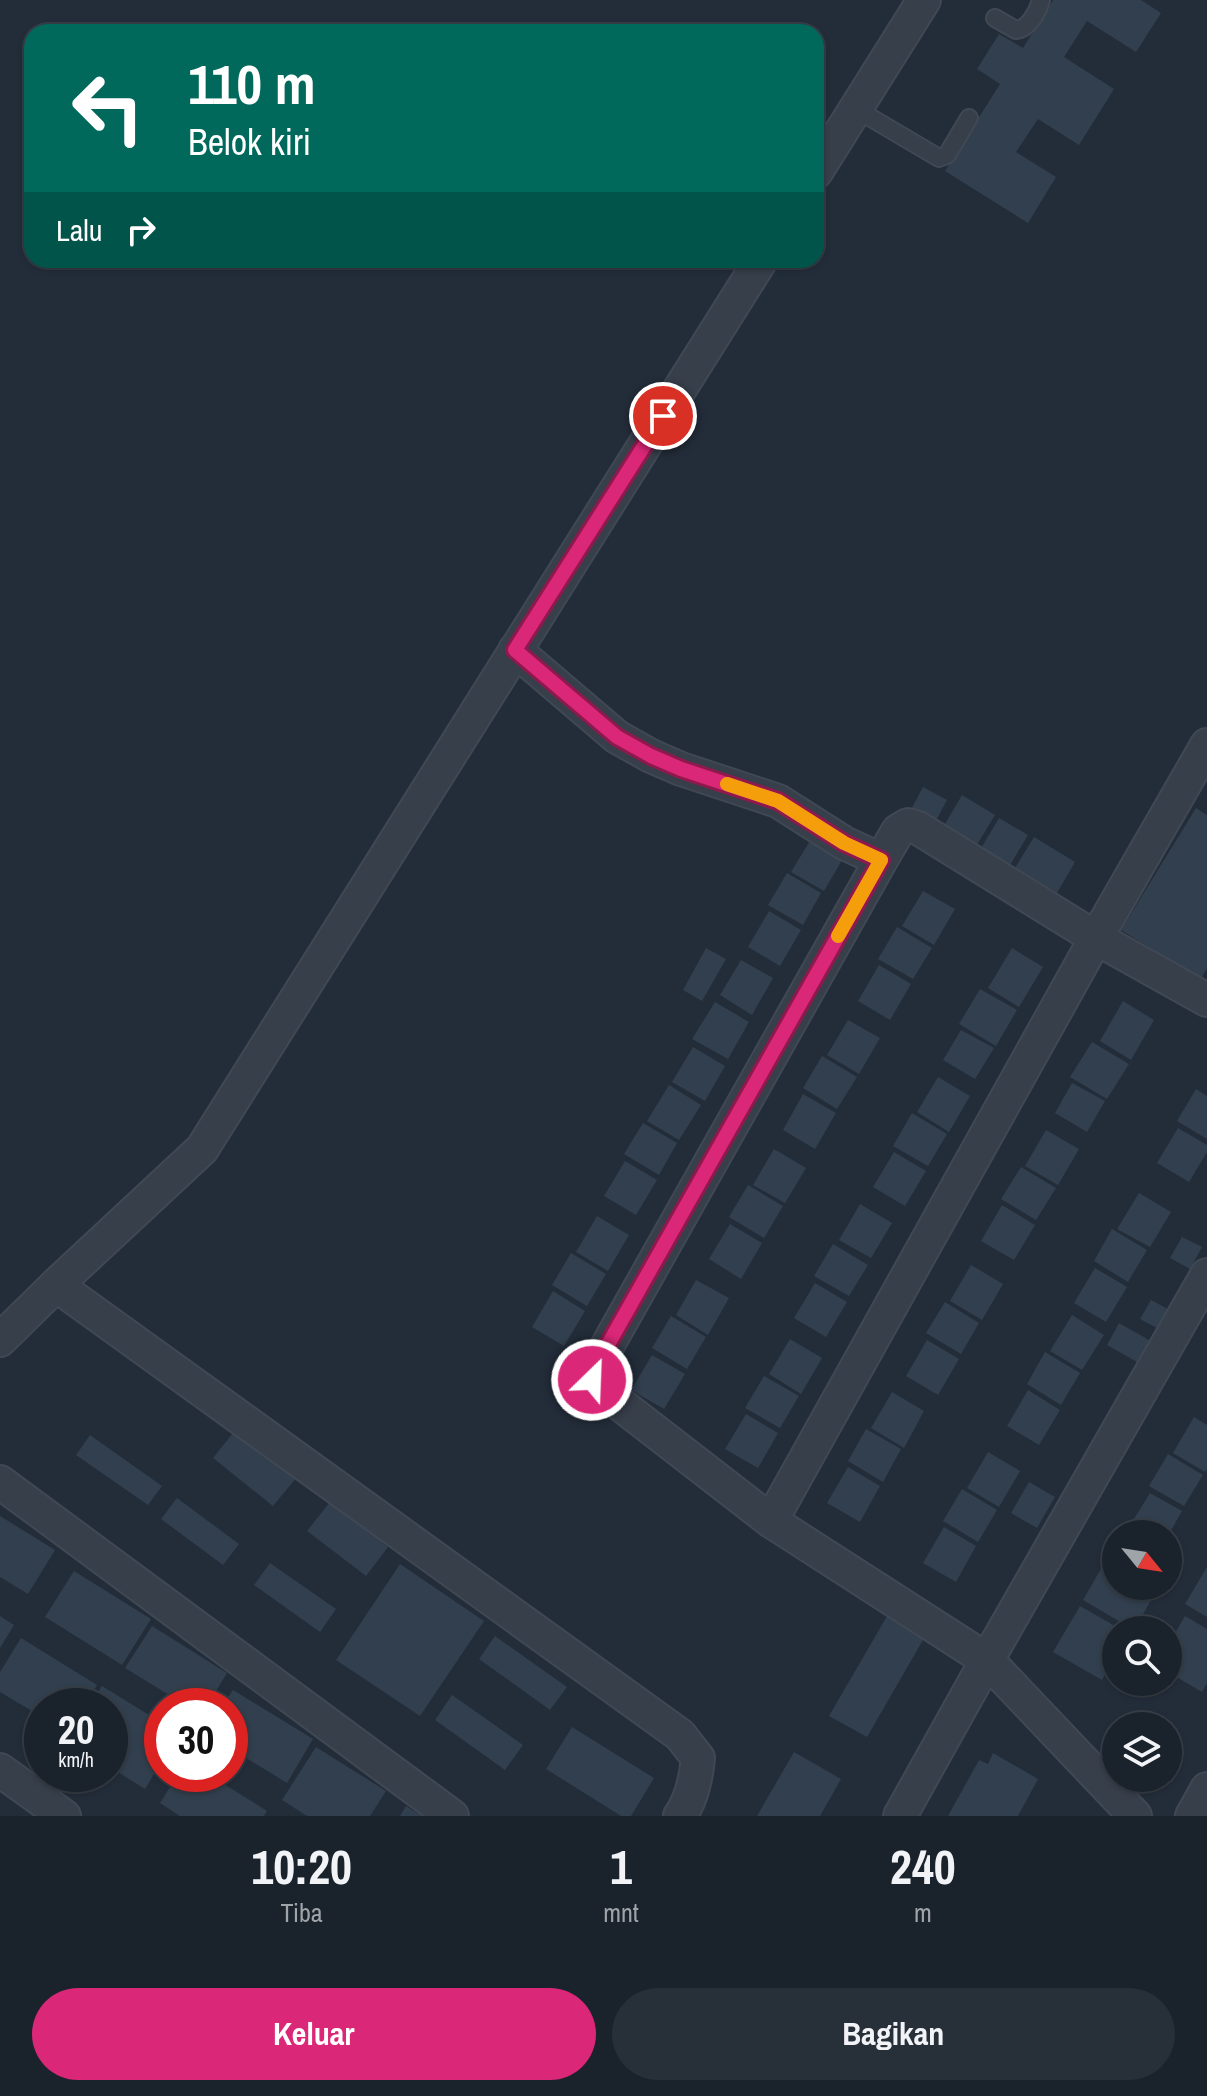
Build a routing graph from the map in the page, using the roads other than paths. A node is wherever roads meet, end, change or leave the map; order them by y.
1 (924, 0) edge
2 (1041, 0) edge
3 (995, 18) dead end
4 (856, 109) junction
5 (969, 118) dead end
6 (824, 159) edge
7 (756, 268) edge
8 (515, 650) junction
9 (1207, 745) edge
10 (881, 860) junction
11 (1096, 938) junction
12 (1207, 1000) edge
13 (1207, 1275) edge
14 (56, 1285) junction
15 (0, 1340) edge
16 (0, 1482) edge
17 (771, 1521) junction
18 (987, 1660) junction
19 (0, 1770) edge
20 (1207, 1789) edge
21 (64, 1816) edge
22 (452, 1816) edge
23 (680, 1816) edge
24 (900, 1816) edge
25 (1135, 1816) edge
26 (1192, 1816) edge

1 - 4 street
2 - 3 lane
4 - 5 lane
4 - 6 street
7 - 8 street
8 - 10 street
8 - 14 street
9 - 11 street
10 - 11 street
10 - 17 street
11 - 12 street
11 - 17 street
13 - 18 street
14 - 15 street
14 - 23 street
16 - 22 street
17 - 18 street
18 - 24 street
18 - 25 street
19 - 21 street
20 - 26 street

